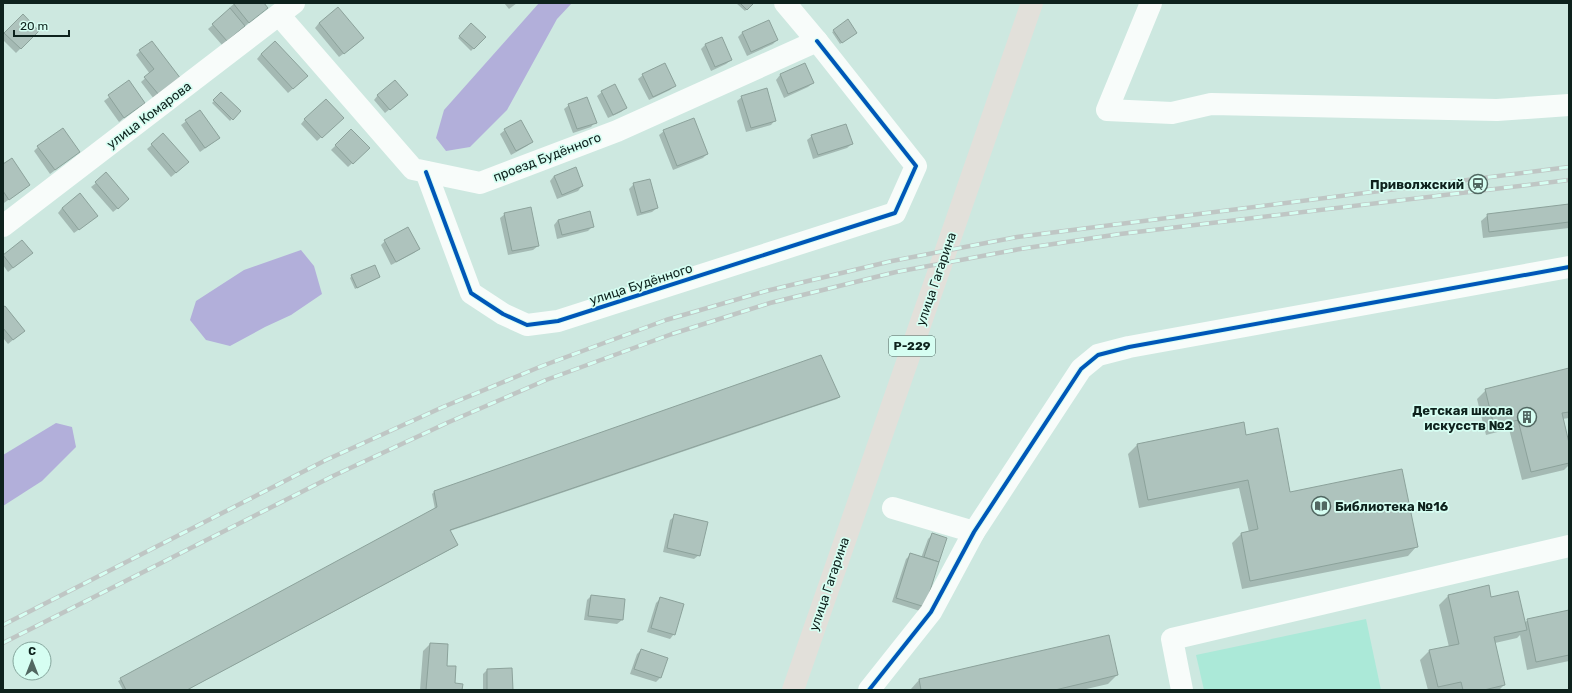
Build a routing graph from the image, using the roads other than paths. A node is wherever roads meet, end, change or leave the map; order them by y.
1 (784, 3) edge
2 (1032, 3) edge
3 (1150, 3) edge
4 (287, 9) edge
5 (817, 41) junction
6 (1569, 105) edge
7 (426, 172) junction
8 (5, 220) edge
9 (1569, 267) edge
10 (893, 508) dead end
11 (974, 532) junction
12 (1569, 546) edge
13 (793, 690) edge
14 (869, 690) edge
15 (1182, 690) edge

1 - 5 street
2 - 13 main road, улица Гагарина / Р-229
3 - 6 street
4 - 7 street, проезд Будённого
4 - 8 street, улица Комарова
5 - 7 street, проезд Будённого
5 - 7 street, улица Будённого
9 - 11 street
10 - 11 street
11 - 14 street
12 - 15 street

